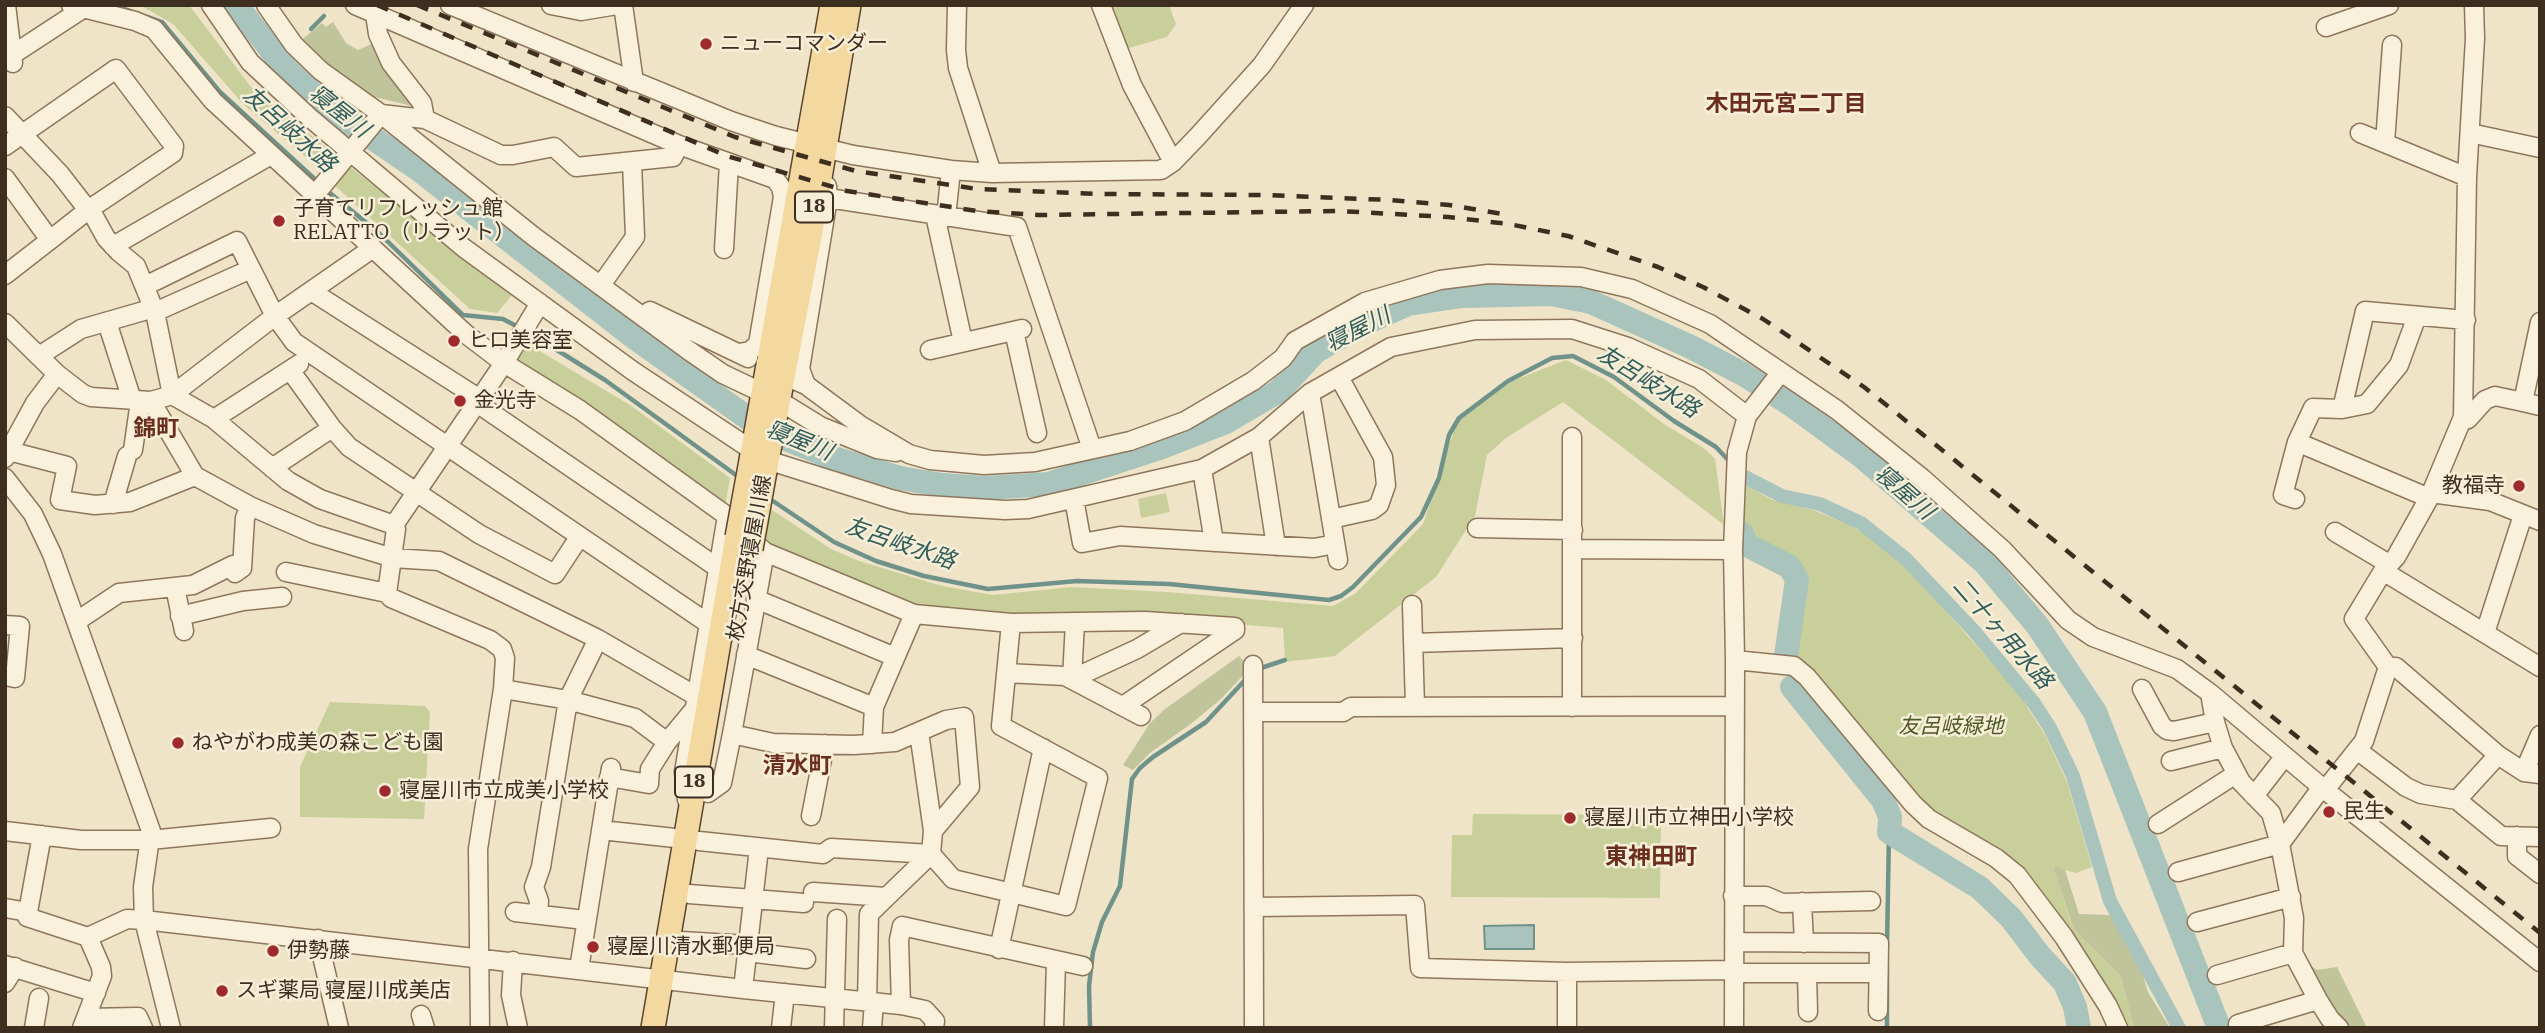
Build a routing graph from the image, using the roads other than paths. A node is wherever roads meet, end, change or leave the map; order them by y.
1 (6, 5) edge
2 (211, 5) edge
3 (265, 5) edge
4 (355, 5) edge
5 (450, 5) edge
6 (551, 5) edge
7 (617, 5) edge
8 (623, 5) edge
9 (832, 5) edge
10 (849, 5) edge
11 (957, 5) edge
12 (1101, 5) edge
13 (1304, 5) edge
14 (2389, 5) edge
15 (2474, 5) edge
16 (78, 7) edge
17 (374, 14) junction
18 (2326, 27) dead end
19 (2392, 45) dead end
20 (634, 82) junction
21 (5, 116) edge
22 (379, 117) junction
23 (425, 119) junction
24 (2360, 132) dead end
25 (2470, 133) junction
26 (22, 135) junction
27 (2385, 143) junction
28 (679, 145) junction
29 (5, 146) edge
30 (814, 146) junction
31 (2540, 148) edge
32 (351, 150) junction
33 (271, 156) junction
34 (632, 162) junction
35 (1173, 162) junction
36 (729, 163) junction
37 (951, 170) junction
38 (992, 173) junction
39 (2468, 177) junction
40 (5, 178) edge
41 (314, 196) junction
42 (828, 198) junction
43 (89, 210) junction
44 (940, 216) junction
45 (50, 240) junction
46 (113, 246) junction
47 (373, 248) junction
48 (724, 249) dead end
49 (251, 269) junction
50 (5, 275) edge
51 (145, 286) junction
52 (608, 290) junction
53 (311, 291) junction
54 (540, 303) junction
55 (154, 310) junction
56 (275, 316) junction
57 (2417, 316) junction
58 (2466, 320) junction
59 (107, 322) junction
60 (2540, 322) edge
61 (5, 323) edge
62 (963, 342) junction
63 (930, 350) dead end
64 (739, 353) junction
65 (312, 354) junction
66 (39, 356) junction
67 (758, 362) dead end
68 (504, 363) junction
69 (290, 370) junction
70 (1781, 372) junction
71 (57, 374) junction
72 (1339, 377) junction
73 (1310, 393) junction
74 (172, 395) junction
75 (770, 400) junction
76 (141, 401) junction
77 (478, 401) junction
78 (2531, 404) edge
79 (2342, 409) junction
80 (1747, 416) junction
81 (2463, 417) junction
82 (214, 419) junction
83 (332, 428) junction
84 (1037, 433) dead end
85 (1259, 437) junction
86 (1572, 437) dead end
87 (2297, 442) junction
88 (449, 446) junction
89 (1092, 449) junction
90 (7, 454) edge
91 (909, 454) junction
92 (759, 458) junction
93 (272, 468) junction
94 (1202, 469) junction
95 (195, 476) junction
96 (5, 478) edge
97 (418, 491) junction
98 (2430, 495) junction
99 (1074, 499) junction
100 (2295, 499) dead end
101 (60, 500) junction
102 (113, 504) junction
103 (250, 506) junction
104 (33, 514) junction
105 (2532, 518) edge
106 (1331, 519) junction
107 (394, 525) junction
108 (1477, 528) dead end
109 (1573, 530) junction
110 (2334, 532) dead end
111 (580, 536) junction
112 (745, 539) junction
113 (1214, 542) junction
114 (1276, 546) junction
115 (1573, 549) junction
116 (1733, 551) junction
117 (393, 558) junction
118 (2386, 567) junction
119 (718, 568) junction
120 (286, 572) dead end
121 (175, 587) junction
122 (387, 593) junction
123 (282, 597) dead end
124 (756, 599) junction
125 (1412, 606) dead end
126 (915, 614) junction
127 (77, 621) junction
128 (1075, 622) junction
129 (1011, 623) junction
130 (1181, 623) junction
131 (709, 624) junction
132 (5, 625) edge
133 (2485, 633) junction
134 (1573, 638) junction
135 (598, 639) junction
136 (1413, 643) junction
137 (746, 655) junction
138 (895, 657) junction
139 (1735, 660) junction
140 (1253, 665) dead end
141 (2388, 667) junction
142 (2540, 667) edge
143 (1006, 673) junction
144 (5, 676) edge
145 (1072, 680) junction
146 (503, 689) junction
147 (2142, 689) dead end
148 (2210, 693) junction
149 (568, 701) junction
150 (695, 704) junction
151 (1123, 706) junction
152 (1734, 706) junction
153 (874, 707) junction
154 (1415, 707) junction
155 (1572, 707) junction
156 (1253, 712) junction
157 (1141, 716) dead end
158 (2215, 722) junction
159 (919, 732) junction
160 (732, 734) junction
161 (2540, 735) edge
162 (667, 742) junction
163 (825, 744) junction
164 (872, 744) junction
165 (1043, 748) junction
166 (2223, 748) junction
167 (2357, 750) junction
168 (2498, 755) junction
169 (2285, 756) junction
170 (2171, 761) dead end
171 (2532, 773) edge
172 (2236, 774) junction
173 (2323, 789) junction
174 (708, 793) junction
175 (2254, 796) junction
176 (2457, 800) junction
177 (689, 811) junction
178 (811, 816) dead end
179 (2158, 824) dead end
180 (271, 828) dead end
181 (601, 830) junction
182 (5, 831) edge
183 (933, 831) junction
184 (42, 835) junction
185 (2517, 836) junction
186 (2540, 837) edge
187 (150, 840) junction
188 (692, 840) junction
189 (2280, 844) junction
190 (759, 848) junction
191 (931, 853) junction
192 (2178, 872) dead end
193 (2540, 874) edge
194 (1012, 893) junction
195 (689, 894) junction
196 (1733, 896) junction
197 (886, 897) junction
198 (2291, 897) junction
199 (753, 901) junction
200 (1871, 901) dead end
201 (1802, 902) junction
202 (5, 908) edge
203 (1255, 908) junction
204 (515, 912) dead end
205 (538, 914) junction
206 (27, 917) dead end
207 (837, 919) dead end
208 (144, 920) junction
209 (585, 920) junction
210 (2197, 922) dead end
211 (88, 937) junction
212 (318, 939) junction
213 (681, 941) junction
214 (1734, 942) junction
215 (1804, 943) junction
216 (748, 949) junction
217 (999, 949) junction
218 (2293, 953) junction
219 (477, 959) junction
220 (806, 959) dead end
221 (513, 961) junction
222 (1056, 962) junction
223 (2540, 962) edge
224 (10, 966) edge
225 (1083, 966) dead end
226 (579, 969) junction
227 (1567, 972) junction
228 (1734, 972) junction
229 (1878, 973) junction
230 (1807, 974) junction
231 (2217, 975) dead end
232 (667, 979) junction
233 (5, 983) edge
234 (743, 989) junction
235 (96, 993) junction
236 (785, 993) junction
237 (39, 998) dead end
238 (836, 998) junction
239 (2318, 1000) junction
240 (871, 1002) junction
241 (901, 1005) junction
242 (1878, 1011) dead end
243 (1808, 1012) dead end
244 (2247, 1021) dead end
245 (84, 1023) edge
246 (34, 1028) edge
247 (143, 1028) edge
248 (171, 1028) edge
249 (340, 1028) edge
250 (480, 1028) edge
251 (517, 1028) edge
252 (653, 1028) edge
253 (668, 1028) edge
254 (781, 1028) edge
255 (834, 1028) edge
256 (872, 1028) edge
257 (934, 1028) edge
258 (1054, 1028) edge
259 (1254, 1028) edge
260 (1567, 1028) edge
261 (1734, 1028) edge
262 (2118, 1028) edge
263 (2339, 1028) edge

1 - 16 street
2 - 32 street
3 - 22 street
4 - 17 street
5 - 20 street
6 - 7 street
8 - 20 street
9 - 30 main road, 枚方交野寝屋川線 / 18
10 - 30 main road, 枚方交野寝屋川線 / 18
11 - 38 street
12 - 35 street
13 - 35 street
14 - 18 street
15 - 25 street
16 - 33 street
17 - 23 street
17 - 28 street
19 - 27 street
20 - 30 street
21 - 26 street
22 - 23 street
22 - 32 street
22 - 52 street
23 - 34 street
24 - 27 street
25 - 31 street
25 - 39 street
26 - 29 street
26 - 43 street
26 - 43 street
27 - 39 street
28 - 34 street
28 - 36 street
30 - 37 street
30 - 42 street
30 - 75 main road, 枚方交野寝屋川線 / 18
32 - 41 street
32 - 54 street
33 - 41 street
33 - 46 street
34 - 52 street
35 - 38 street
36 - 48 street
36 - 64 street
37 - 38 street
37 - 44 street
39 - 58 street
40 - 45 street
41 - 47 street
42 - 44 street
42 - 91 street
43 - 45 street
43 - 46 street
44 - 62 street
44 - 89 street
45 - 50 street
46 - 51 street
47 - 53 street
47 - 68 street
49 - 51 street
49 - 55 street
49 - 56 street
51 - 55 street
52 - 64 street
52 - 75 street
53 - 56 street
53 - 77 street
54 - 68 street
54 - 92 street
55 - 59 street
55 - 74 street
56 - 65 street
56 - 74 street
57 - 58 street
57 - 79 street
57 - 79 street
58 - 81 street
59 - 66 street
59 - 76 street
60 - 78 street
61 - 66 street
62 - 63 street
62 - 84 street
64 - 67 street
65 - 69 street
65 - 88 street
66 - 71 street
68 - 77 street
68 - 112 street
69 - 82 street
69 - 83 street
70 - 80 street
70 - 89 street
70 - 148 street
71 - 76 street
71 - 90 street
72 - 73 street
72 - 80 street
72 - 106 street
73 - 85 street
73 - 106 street
74 - 76 street
74 - 82 street
75 - 91 street
75 - 92 main road, 枚方交野寝屋川線 / 18
76 - 95 street
76 - 102 street
77 - 88 street
77 - 119 street
78 - 81 street
79 - 87 street
80 - 116 street
81 - 98 street
82 - 93 street
83 - 93 street
83 - 97 street
85 - 94 street
85 - 114 street
86 - 109 street
87 - 98 street
87 - 100 street
88 - 97 street
88 - 111 street
89 - 91 street
90 - 101 street
92 - 99 street
92 - 112 main road, 枚方交野寝屋川線 / 18, bridge
93 - 107 street
94 - 99 street
94 - 113 street
95 - 102 street
95 - 103 street
96 - 104 street
97 - 107 street
97 - 111 street
98 - 105 street
98 - 118 street
99 - 113 street
101 - 102 street
101 - 104 street
103 - 117 street
103 - 121 street
104 - 127 street
105 - 133 street
106 - 114 street
107 - 117 street
108 - 109 street
109 - 115 street
110 - 118 street
111 - 131 street
112 - 119 street
112 - 124 street
112 - 126 street
112 - 174 main road, 枚方交野寝屋川線 / 18
112 - 177 main road, 枚方交野寝屋川線 / 18
113 - 114 street
115 - 116 street
115 - 134 street
116 - 139 street
117 - 122 street
117 - 135 street
118 - 133 street
118 - 141 street
119 - 131 street
120 - 122 street
121 - 123 street
121 - 127 street
122 - 146 street
124 - 137 street
124 - 138 street
125 - 136 street
126 - 129 street
126 - 138 street
127 - 187 street
128 - 129 street
128 - 130 street
128 - 145 street
129 - 143 street
130 - 145 street
130 - 151 street
131 - 150 street
132 - 144 street
133 - 142 street
134 - 136 street
134 - 155 street
135 - 149 street
135 - 150 street
136 - 154 street
137 - 153 street
137 - 160 street
138 - 153 street
139 - 152 street
139 - 262 street
140 - 156 street
141 - 167 street
141 - 168 street
143 - 145 street
143 - 165 street
145 - 151 street
146 - 149 street
146 - 219 street
147 - 158 street
148 - 158 street
148 - 169 street
149 - 162 street
149 - 205 street
150 - 162 street
150 - 177 street
151 - 157 street
152 - 155 street
152 - 196 street
153 - 164 street
154 - 155 street
154 - 156 street
156 - 203 street
158 - 166 street
159 - 164 street
159 - 183 street
159 - 183 street
160 - 163 street
160 - 174 street
161 - 171 street
162 - 181 street
163 - 164 street
163 - 178 street
165 - 194 street
165 - 194 street
166 - 170 street
166 - 172 street
167 - 173 street
167 - 176 street
168 - 171 street
168 - 176 street
169 - 173 street
169 - 175 street
172 - 175 street
172 - 179 street
173 - 189 street
173 - 223 street
174 - 188 main road, 枚方交野寝屋川線 / 18
175 - 189 street
176 - 185 street
177 - 188 main road, 枚方交野寝屋川線 / 18
180 - 187 street
181 - 188 street
181 - 209 street
182 - 184 street
183 - 191 street
184 - 187 street
184 - 202 street
185 - 186 street
185 - 193 street
187 - 208 street
188 - 190 street
188 - 195 main road, 枚方交野寝屋川線 / 18
188 - 232 main road, 枚方交野寝屋川線 / 18
189 - 192 street
189 - 198 street
190 - 191 street
190 - 199 street
191 - 194 street
191 - 197 street
194 - 217 street
195 - 199 street
195 - 213 main road, 枚方交野寝屋川線 / 18
196 - 201 street
196 - 214 street
197 - 199 street
197 - 240 street
198 - 210 street
198 - 218 street
199 - 216 street
200 - 201 street
201 - 215 street
203 - 227 street
203 - 259 street
204 - 205 street
205 - 209 street
206 - 211 street
207 - 238 street
208 - 211 street
208 - 212 street
208 - 248 street
209 - 226 street
211 - 235 street
212 - 219 street
212 - 249 street
213 - 216 street
213 - 232 main road, 枚方交野寝屋川線 / 18
214 - 215 street
214 - 228 street
215 - 229 street
216 - 220 street
216 - 234 street
217 - 222 street
217 - 241 street
218 - 231 street
218 - 239 street
219 - 221 street
219 - 250 street
221 - 226 street
221 - 251 street
222 - 225 street
222 - 258 street
224 - 233 street
224 - 235 street
226 - 232 street
227 - 228 street
227 - 260 street
228 - 230 street
228 - 261 street
229 - 230 street
229 - 242 street
230 - 243 street
232 - 234 street
232 - 252 main road, 枚方交野寝屋川線 / 18
232 - 253 main road, 枚方交野寝屋川線 / 18
234 - 236 street
235 - 245 street
236 - 238 street
236 - 254 street
237 - 246 street
238 - 240 street
238 - 255 street
239 - 244 street
239 - 263 street
240 - 241 street
240 - 256 street
241 - 257 street
245 - 247 street

